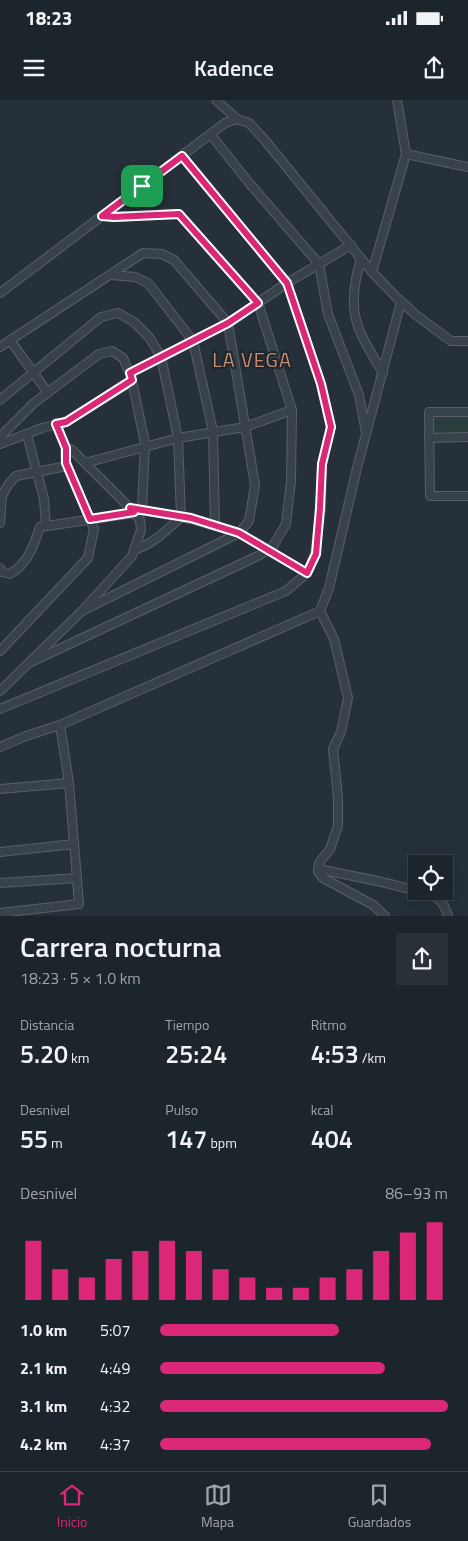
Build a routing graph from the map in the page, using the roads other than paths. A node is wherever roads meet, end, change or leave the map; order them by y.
1 (216, 100) edge
2 (397, 100) edge
3 (237, 119) junction
4 (211, 134) junction
5 (406, 154) junction
6 (182, 156) junction
7 (468, 168) edge
8 (102, 216) junction
9 (350, 245) junction
10 (361, 258) junction
11 (319, 264) junction
12 (372, 272) junction
13 (111, 275) junction
14 (287, 283) junction
15 (0, 292) edge
16 (401, 302) junction
17 (258, 303) junction
18 (228, 323) junction
19 (10, 340) junction
20 (193, 341) junction
21 (468, 341) edge
22 (0, 347) edge
23 (161, 357) junction
24 (34, 372) junction
25 (382, 373) junction
26 (131, 377) junction
27 (48, 393) junction
28 (0, 400) edge
29 (292, 410) junction
30 (468, 412) edge
31 (56, 424) junction
32 (245, 426) junction
33 (213, 431) junction
34 (366, 434) junction
35 (27, 435) junction
36 (0, 437) edge
37 (468, 437) edge
38 (178, 438) junction
39 (429, 438) junction
40 (0, 444) edge
41 (145, 447) junction
42 (66, 448) junction
43 (85, 463) junction
44 (67, 466) junction
45 (37, 472) junction
46 (468, 496) edge
47 (135, 510) junction
48 (181, 517) junction
49 (90, 519) junction
50 (0, 523) edge
51 (46, 526) junction
52 (215, 526) junction
53 (239, 533) junction
54 (134, 550) junction
55 (268, 550) junction
56 (0, 568) edge
57 (307, 573) junction
58 (82, 610) junction
59 (320, 611) junction
60 (0, 651) edge
61 (29, 664) junction
62 (0, 691) edge
63 (0, 709) edge
64 (60, 725) junction
65 (0, 747) edge
66 (69, 782) junction
67 (0, 790) edge
68 (74, 844) junction
69 (0, 852) edge
70 (318, 869) junction
71 (77, 878) junction
72 (0, 884) edge
73 (408, 888) edge
74 (440, 900) edge
75 (0, 913) edge
76 (385, 916) edge
77 (448, 916) edge

1 - 3 street
2 - 5 street
3 - 4 street
3 - 9 street
4 - 6 street
4 - 11 street
5 - 7 street
5 - 12 street
6 - 8 street
6 - 14 street
8 - 15 street
8 - 17 street
9 - 10 street
9 - 11 street
10 - 12 street
10 - 25 street
11 - 14 street
11 - 34 street
12 - 16 street
13 - 18 street
13 - 19 street
13 - 20 street
14 - 17 street
14 - 57 street
16 - 21 street
16 - 25 street
17 - 18 street
17 - 29 street
18 - 20 street
18 - 32 street
19 - 22 street
19 - 24 street
20 - 23 street
20 - 33 street
23 - 24 street
23 - 26 street
23 - 38 street
24 - 27 street
24 - 28 street
25 - 34 street
26 - 27 street
26 - 31 street
26 - 41 street
27 - 36 street
29 - 32 street
29 - 55 street
30 - 39 street
31 - 35 street
31 - 42 street
32 - 33 street
32 - 53 street
33 - 38 street
33 - 52 street
34 - 59 street
35 - 40 street
35 - 45 street
37 - 39 street
38 - 41 street
38 - 48 street
39 - 46 street
41 - 43 street
41 - 47 street
42 - 43 street
42 - 44 street
43 - 47 street
44 - 45 street
44 - 49 street
45 - 50 street
45 - 51 street
47 - 48 street
47 - 49 street
47 - 54 street
48 - 52 street
48 - 54 street
49 - 51 street
49 - 60 street
51 - 56 street
52 - 53 street
53 - 55 street
53 - 58 street
54 - 58 street
55 - 57 street
55 - 61 street
57 - 63 street
58 - 61 street
59 - 64 street
59 - 70 street
61 - 62 street
64 - 65 street
64 - 66 street
66 - 67 street
66 - 68 street
68 - 69 street
68 - 71 street
70 - 73 street
70 - 76 street
71 - 72 street
71 - 75 street
74 - 77 street

